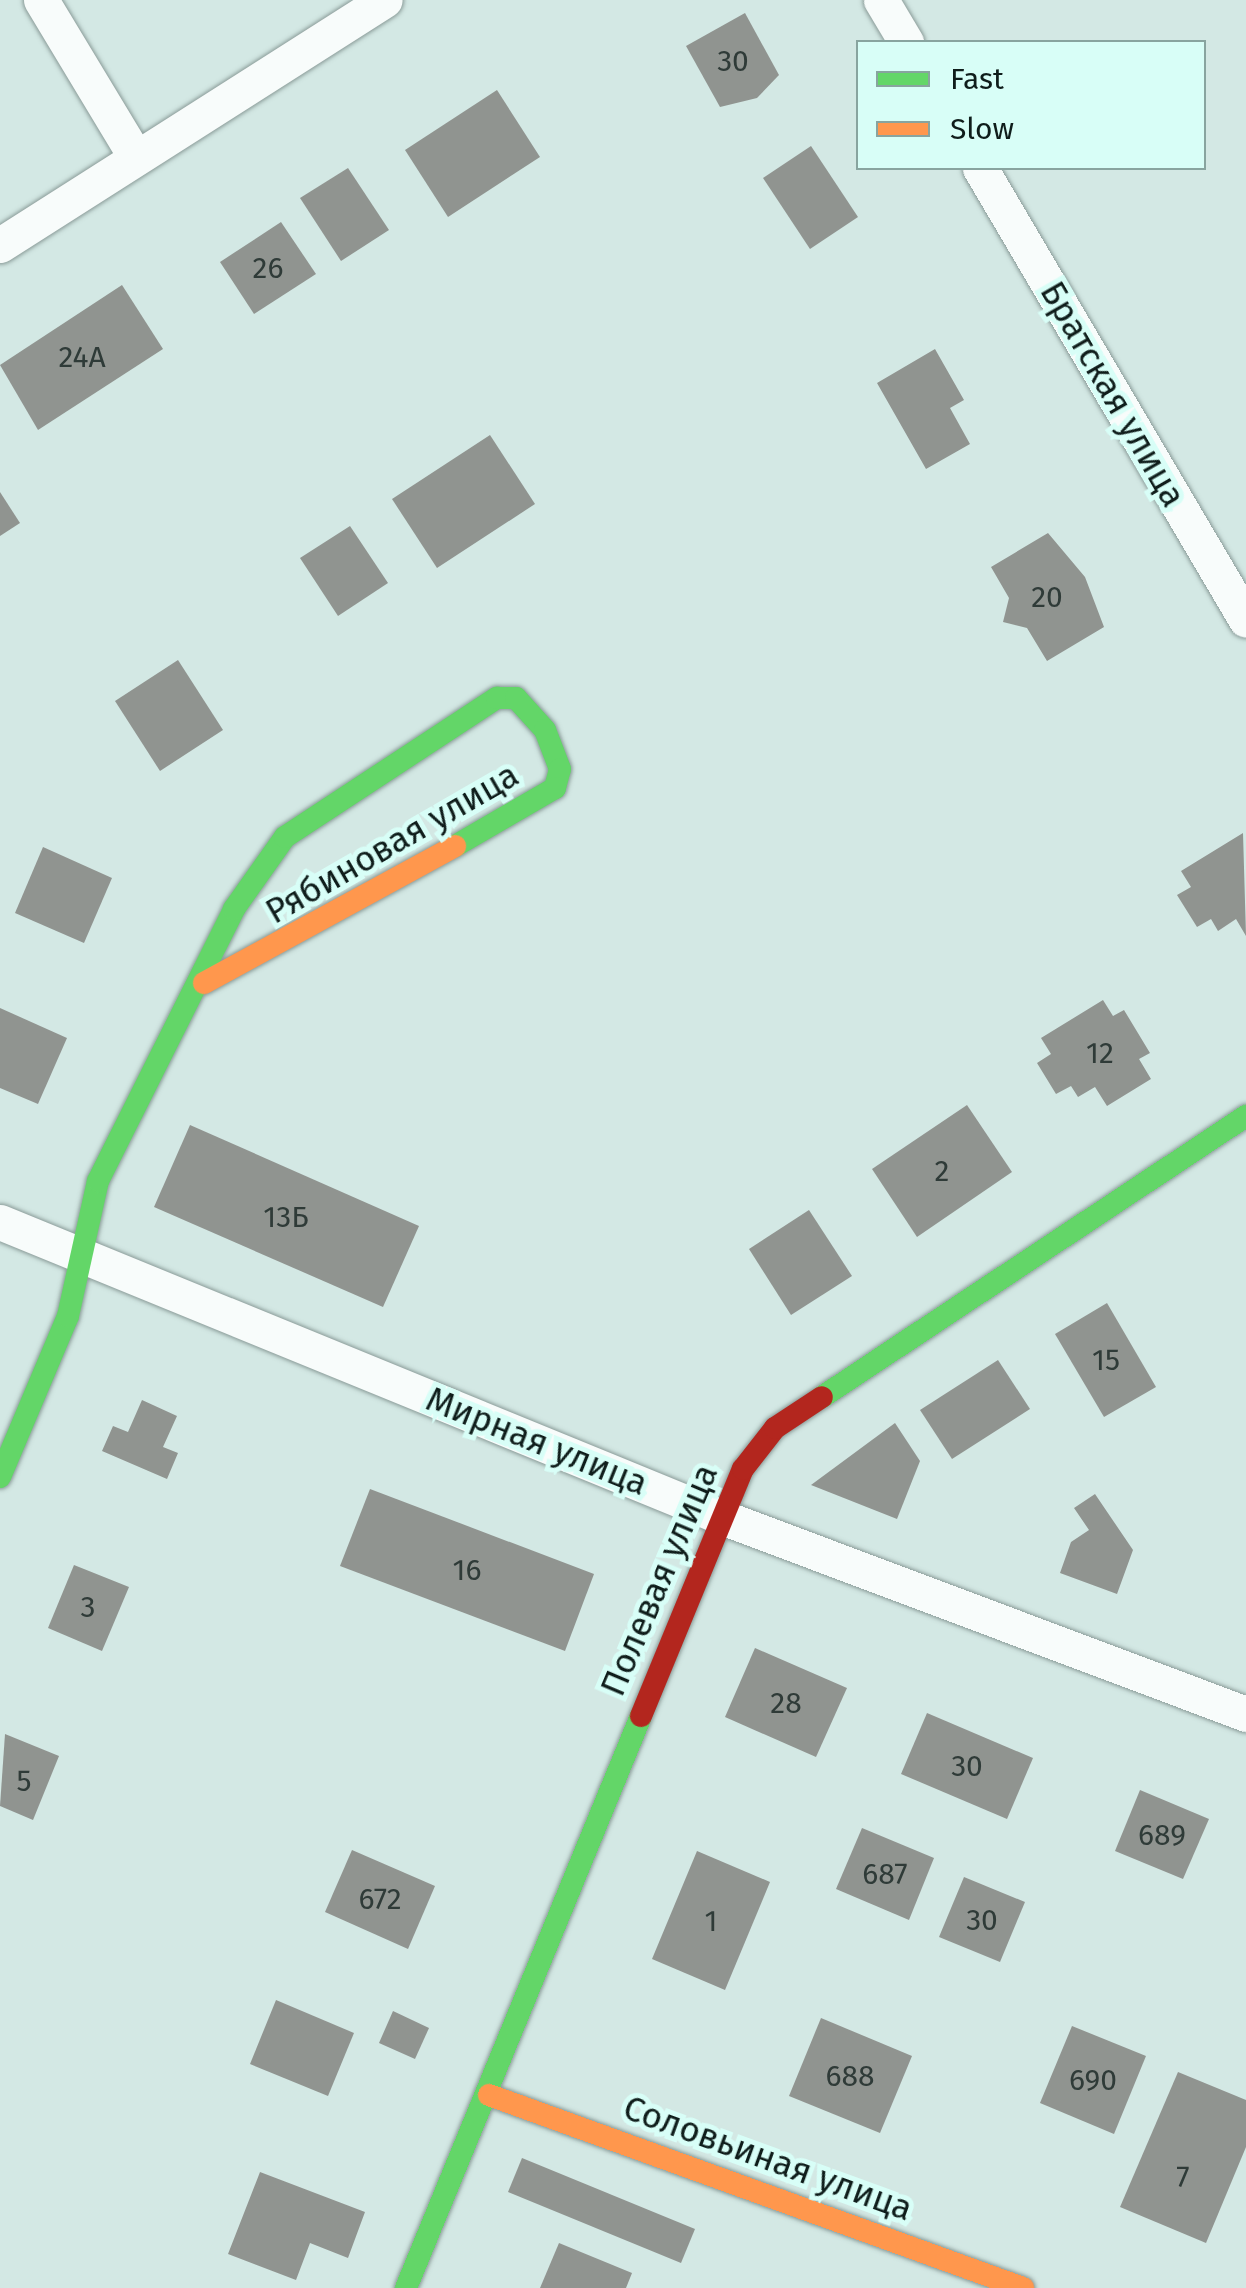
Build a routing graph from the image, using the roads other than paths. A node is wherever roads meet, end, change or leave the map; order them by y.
1 (40, 0) edge
2 (385, 0) edge
3 (881, 0) edge
4 (905, 40) edge
5 (136, 156) junction
6 (981, 170) edge
7 (0, 245) edge
8 (1246, 620) edge
9 (204, 983) junction
10 (1246, 1116) edge
11 (0, 1222) edge
12 (83, 1256) junction
13 (0, 1477) edge
14 (719, 1516) junction
15 (1246, 1714) edge
16 (488, 2095) junction
17 (406, 2288) edge
18 (1023, 2288) edge

1 - 5 street
2 - 5 street
3 - 4 street
5 - 7 street
6 - 8 street, Братская улица
9 - 9 street, Рябиновая улица
9 - 12 street, Рябиновая улица
10 - 14 street, Полевая улица
11 - 12 street, Мирная улица
12 - 13 street, Рябиновая улица
12 - 14 street, Мирная улица
14 - 15 street, Мирная улица
14 - 16 street, Полевая улица
16 - 17 street, Полевая улица
16 - 18 street, Соловьиная улица

